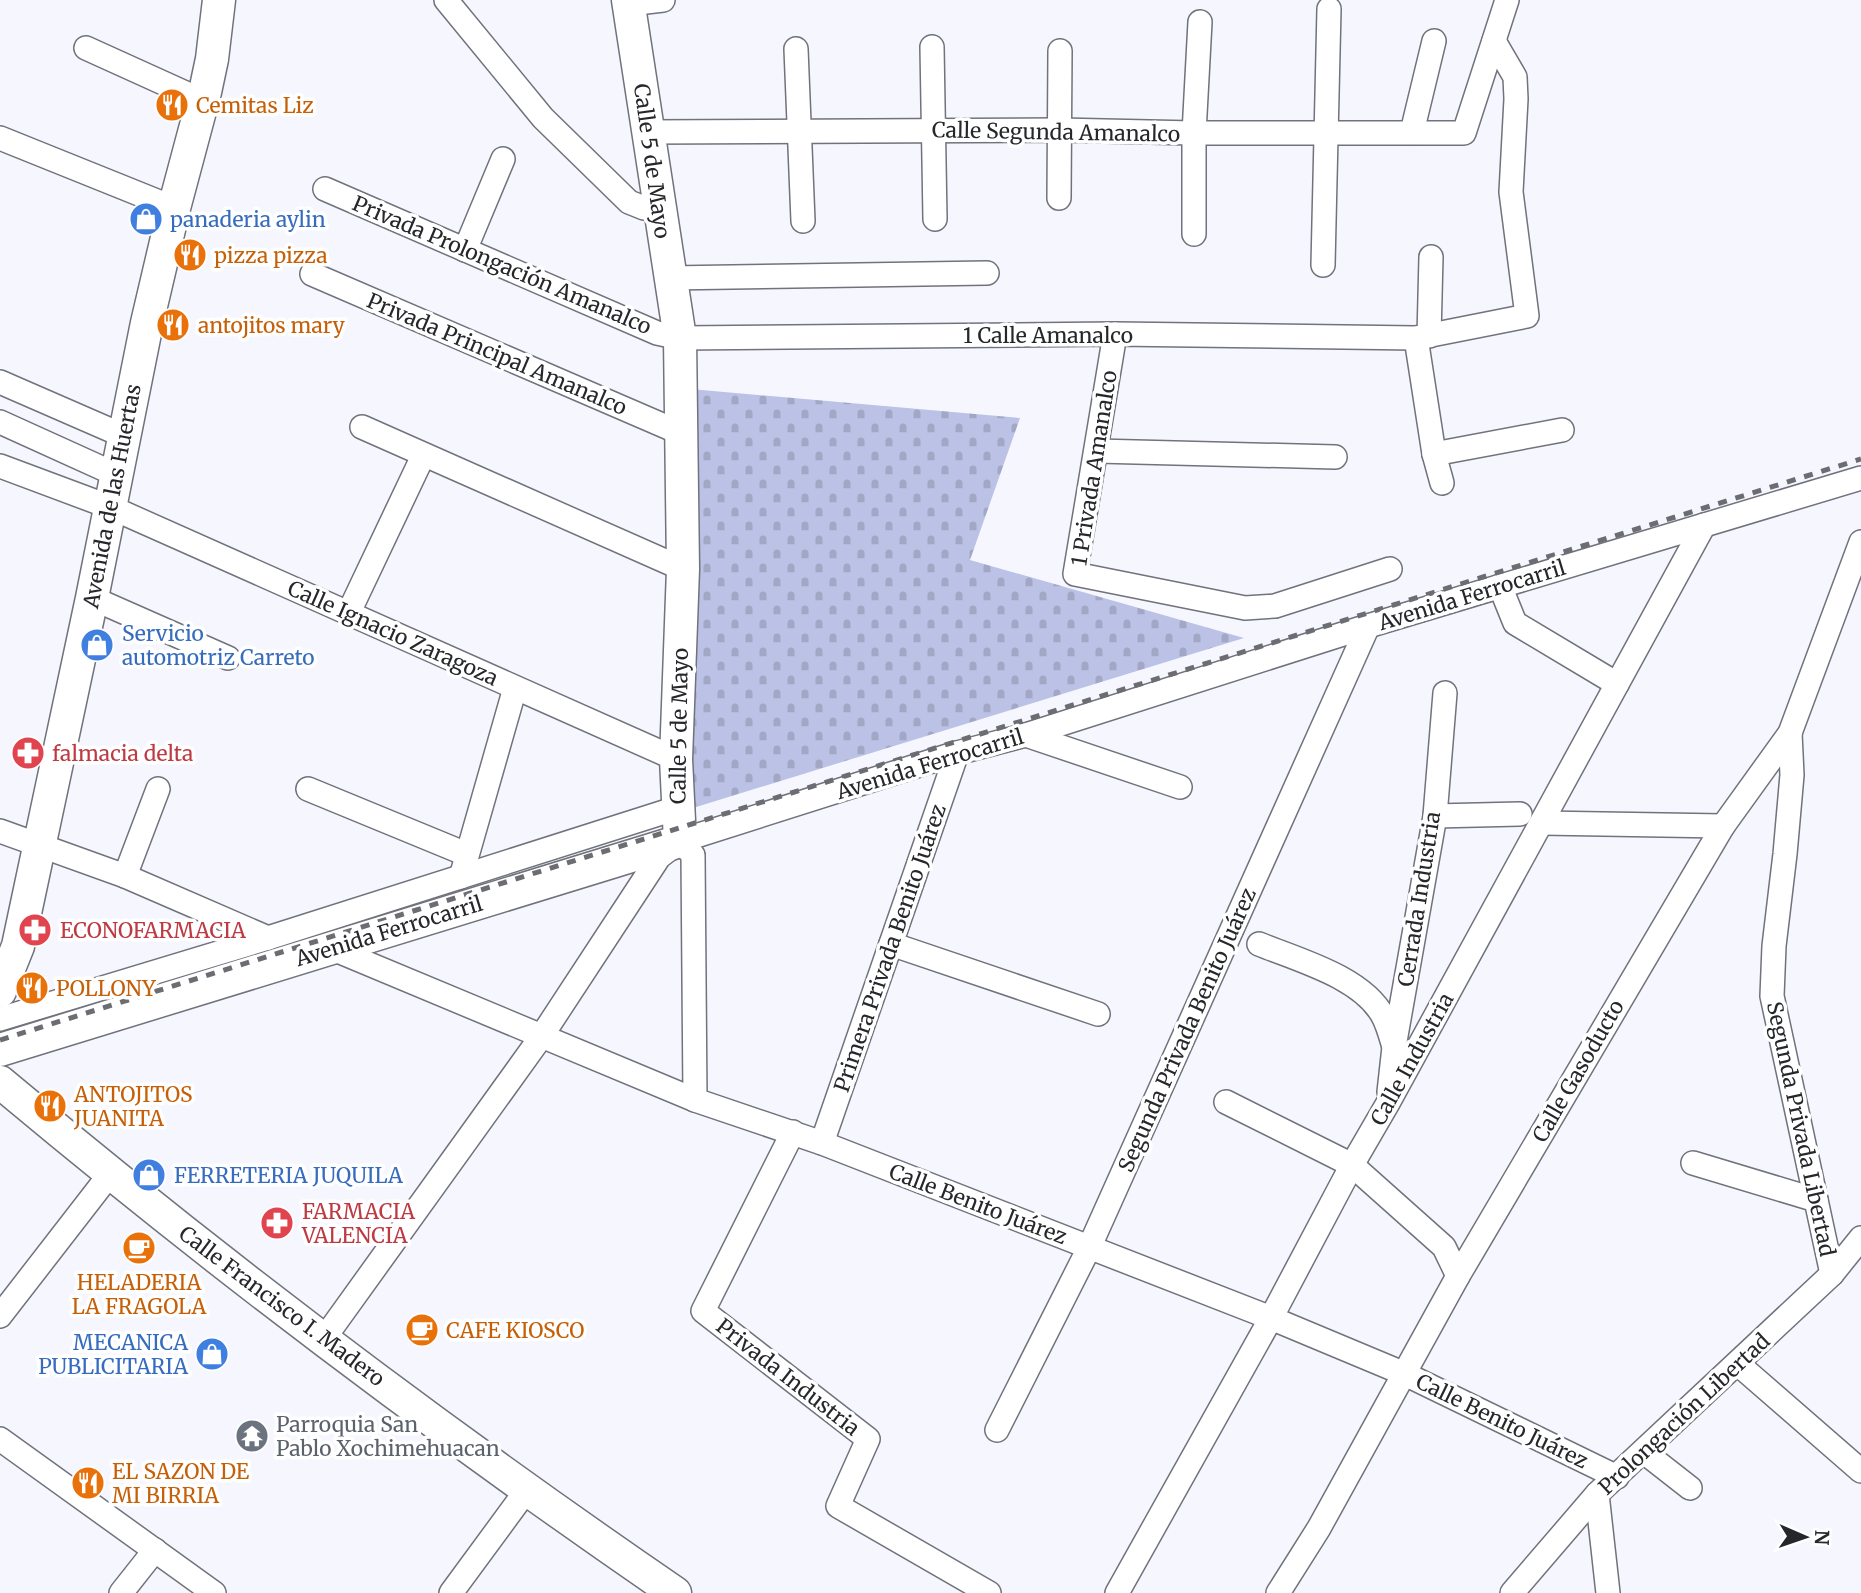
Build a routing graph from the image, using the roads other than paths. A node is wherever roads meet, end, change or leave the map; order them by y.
1 (219, 0) edge
2 (446, 0) edge
3 (663, 0) edge
4 (1507, 0) edge
5 (629, 2) edge
6 (1329, 9) dead end
7 (1199, 22) dead end
8 (1434, 41) dead end
9 (1494, 41) junction
10 (932, 47) dead end
11 (86, 48) dead end
12 (796, 49) dead end
13 (1060, 51) dead end
14 (203, 101) junction
15 (934, 130) junction
16 (1060, 130) junction
17 (1328, 131) junction
18 (648, 132) junction
19 (800, 132) junction
20 (1412, 132) junction
21 (1194, 133) junction
22 (0, 138) edge
23 (503, 159) dead end
24 (325, 189) dead end
25 (1059, 198) dead end
26 (174, 208) junction
27 (659, 208) junction
28 (935, 219) dead end
29 (803, 221) dead end
30 (1194, 234) dead end
31 (465, 250) junction
32 (1431, 257) dead end
33 (1323, 265) dead end
34 (987, 273) dead end
35 (312, 274) dead end
36 (669, 278) junction
37 (1115, 334) junction
38 (1422, 337) junction
39 (680, 338) junction
40 (0, 382) edge
41 (0, 422) edge
42 (362, 427) dead end
43 (1562, 430) dead end
44 (683, 434) junction
45 (124, 436) junction
46 (1097, 451) junction
47 (1434, 454) junction
48 (424, 456) junction
49 (1335, 457) dead end
50 (0, 466) edge
51 (117, 475) junction
52 (1861, 478) edge
53 (1442, 483) dead end
54 (110, 507) junction
55 (1704, 525) junction
56 (1861, 542) edge
57 (683, 569) junction
58 (1390, 569) dead end
59 (1500, 586) junction
60 (92, 598) junction
61 (349, 612) junction
62 (1368, 626) junction
63 (228, 658) dead end
64 (1617, 684) junction
65 (515, 688) junction
66 (1445, 694) dead end
67 (1790, 733) junction
68 (1026, 735) junction
69 (957, 753) junction
70 (676, 759) junction
71 (1180, 787) dead end
72 (158, 789) dead end
73 (308, 789) dead end
74 (677, 808) junction
75 (1520, 814) dead end
76 (1434, 816) junction
77 (1542, 823) junction
78 (1723, 826) junction
79 (0, 831) edge
80 (680, 841) junction
81 (38, 845) junction
82 (466, 854) junction
83 (125, 876) junction
84 (461, 877) junction
85 (268, 938) junction
86 (891, 944) junction
87 (1259, 944) dead end
88 (333, 949) junction
89 (0, 990) edge
90 (1098, 1014) dead end
91 (0, 1019) edge
92 (541, 1037) junction
93 (1394, 1047) junction
94 (0, 1050) edge
95 (0, 1082) edge
96 (695, 1100) junction
97 (1226, 1102) dead end
98 (1388, 1104) junction
99 (793, 1132) junction
100 (822, 1143) junction
101 (1693, 1163) dead end
102 (1352, 1165) junction
103 (110, 1174) junction
104 (1816, 1200) junction
105 (1861, 1238) edge
106 (1089, 1248) junction
107 (1832, 1274) junction
108 (1458, 1276) junction
109 (0, 1316) edge
110 (1271, 1318) junction
111 (323, 1339) junction
112 (1738, 1364) junction
113 (1405, 1374) junction
114 (997, 1430) dead end
115 (0, 1438) edge
116 (1644, 1452) junction
117 (1861, 1471) edge
118 (1617, 1477) junction
119 (1690, 1488) dead end
120 (526, 1491) junction
121 (1597, 1494) junction
122 (155, 1550) junction
123 (121, 1593) edge
124 (214, 1593) edge
125 (451, 1593) edge
126 (675, 1593) edge
127 (989, 1593) edge
128 (1117, 1593) edge
129 (1278, 1593) edge
130 (1511, 1593) edge
131 (1608, 1593) edge

1 - 14 street, Avenida de las Huertas
2 - 27 street
3 - 5 street
4 - 9 street
5 - 18 street, Calle 5 de Mayo
6 - 17 street
7 - 21 street
8 - 20 street
9 - 20 street, Calle Segunda Amanalco
9 - 38 street, 1 Calle Amanalco
10 - 15 street
11 - 14 street
12 - 19 street
13 - 16 street
14 - 26 street, Avenida de las Huertas
15 - 16 street, Calle Segunda Amanalco
15 - 19 street, Calle Segunda Amanalco
15 - 28 street
16 - 21 street, Calle Segunda Amanalco
16 - 25 street
17 - 20 street, Calle Segunda Amanalco
17 - 21 street, Calle Segunda Amanalco
17 - 33 street
18 - 19 street, Calle Segunda Amanalco
18 - 27 street, Calle 5 de Mayo
19 - 29 street
21 - 30 street
22 - 26 street
23 - 31 street
24 - 31 street, Privada Prolongación Amanalco
26 - 45 street, Avenida de las Huertas
27 - 36 street, Calle 5 de Mayo
31 - 39 street, Privada Prolongación Amanalco
32 - 38 street
34 - 36 street
35 - 44 street, Privada Principal Amanalco
36 - 39 street, Calle 5 de Mayo
37 - 38 street, 1 Calle Amanalco
37 - 39 street, 1 Calle Amanalco
37 - 46 street, 1 Privada Amanalco
38 - 47 street
39 - 44 street, Calle 5 de Mayo
40 - 45 street
41 - 51 street
42 - 48 street
43 - 47 street
44 - 57 street, Calle 5 de Mayo
45 - 51 street, Avenida de las Huertas
46 - 49 street
46 - 58 street, 1 Privada Amanalco
47 - 53 street
48 - 57 street
48 - 61 street
50 - 54 street, Calle Ignacio Zaragoza
51 - 54 street, Avenida de las Huertas
52 - 55 street, Avenida Ferrocarril
54 - 60 street, Avenida de las Huertas
54 - 61 street, Calle Ignacio Zaragoza
55 - 59 street, Avenida Ferrocarril
55 - 64 street, Calle Industria
56 - 67 street, Calle Gasoducto
57 - 70 street, Calle 5 de Mayo
59 - 62 street, Avenida Ferrocarril
59 - 64 street
60 - 63 street
60 - 81 street, Avenida de las Huertas
61 - 65 street, Calle Ignacio Zaragoza
62 - 68 street, Avenida Ferrocarril
62 - 106 street, Segunda Privada Benito Juárez
64 - 77 street, Calle Industria
65 - 70 street, Calle Ignacio Zaragoza
65 - 82 street
66 - 76 street, Cerrada Industria
67 - 78 street, Calle Gasoducto
67 - 104 street, Segunda Privada Libertad
68 - 69 street, Avenida Ferrocarril
68 - 71 street
69 - 80 street, Avenida Ferrocarril
69 - 86 street, Primera Privada Benito Juárez
70 - 74 street, Calle 5 de Mayo
72 - 83 street
73 - 82 street
74 - 80 street, Calle 5 de Mayo
74 - 84 street
75 - 76 street
76 - 93 street, Cerrada Industria
77 - 78 street
77 - 98 street, Calle Industria
78 - 108 street, Calle Gasoducto
79 - 81 street
80 - 88 street, Avenida Ferrocarril
80 - 92 street
80 - 96 street
81 - 83 street
81 - 89 street, Avenida de las Huertas
82 - 84 street
83 - 85 street
84 - 85 street
85 - 91 street
86 - 90 street
86 - 100 street, Primera Privada Benito Juárez
87 - 93 street
88 - 92 street, Calle Benito Juárez
88 - 94 street, Avenida Ferrocarril
92 - 96 street, Calle Benito Juárez
92 - 111 street
93 - 98 street, Cerrada Industria
95 - 103 street, Calle Francisco I. Madero
96 - 99 street, Calle Benito Juárez
97 - 102 street
98 - 102 street, Calle Industria
99 - 100 street, Calle Benito Juárez
99 - 127 street, Privada Industria
100 - 106 street, Calle Benito Juárez
101 - 104 street
102 - 108 street
102 - 110 street, Calle Industria
103 - 109 street
103 - 111 street, Calle Francisco I. Madero
104 - 107 street, Segunda Privada Libertad
105 - 107 street, Prolongación Libertad
106 - 110 street, Calle Benito Juárez
106 - 114 street, Segunda Privada Benito Juárez
107 - 112 street, Prolongación Libertad
108 - 113 street, Calle Gasoducto
110 - 113 street, Calle Benito Juárez
110 - 128 street, Calle Industria
111 - 120 street, Calle Francisco I. Madero
112 - 116 street, Prolongación Libertad
112 - 117 street
113 - 118 street, Calle Benito Juárez
113 - 129 street, Calle Gasoducto
115 - 122 street
116 - 118 street, Prolongación Libertad
116 - 119 street
118 - 121 street, Prolongación Libertad
120 - 125 street
120 - 126 street, Calle Francisco I. Madero
121 - 130 street, Prolongación Libertad
121 - 131 street
122 - 123 street
122 - 124 street

